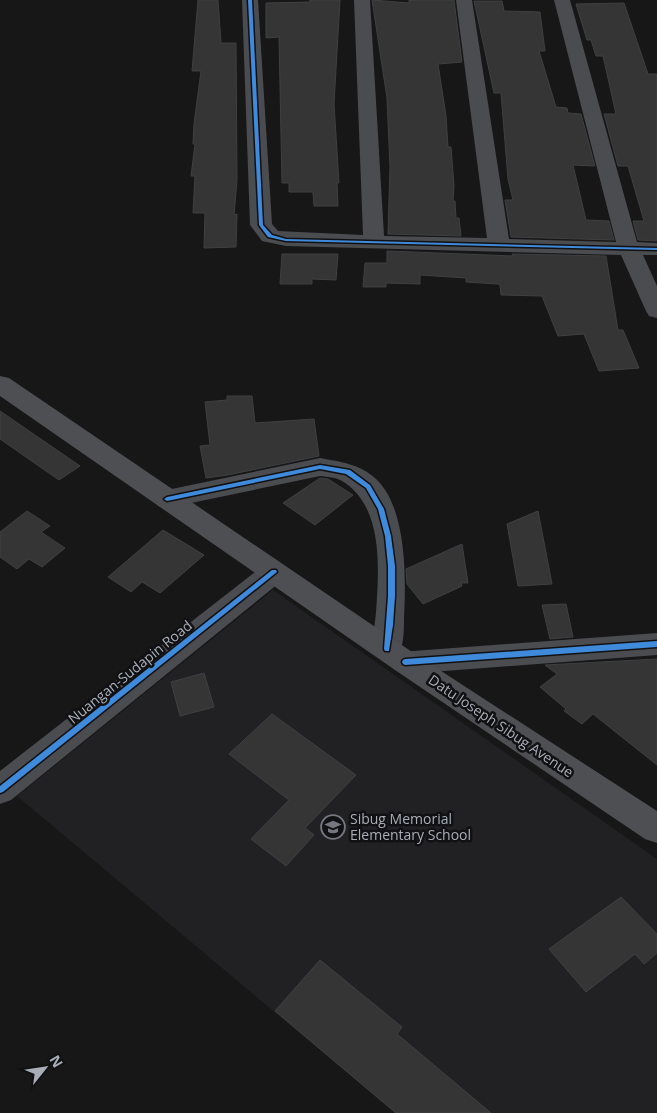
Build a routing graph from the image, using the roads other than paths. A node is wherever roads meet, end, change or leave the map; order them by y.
1 (250, 0) edge
2 (362, 0) edge
3 (464, 0) edge
4 (562, 0) edge
5 (374, 242) junction
6 (499, 244) junction
7 (628, 247) junction
8 (657, 249) edge
9 (657, 311) edge
10 (0, 384) edge
11 (168, 499) junction
12 (274, 572) junction
13 (657, 644) edge
14 (396, 655) junction
15 (0, 790) edge
16 (657, 829) edge

1 - 5 street
2 - 5 street
3 - 6 street
4 - 7 street
5 - 6 street
6 - 7 street
7 - 8 street
7 - 9 street
10 - 11 main road, Datu Joseph Sibug Avenue
11 - 12 main road, Datu Joseph Sibug Avenue
11 - 14 street
12 - 14 main road, Datu Joseph Sibug Avenue
12 - 15 street, Nuangan-Sudapin Road
13 - 14 street
14 - 16 main road, Datu Joseph Sibug Avenue

